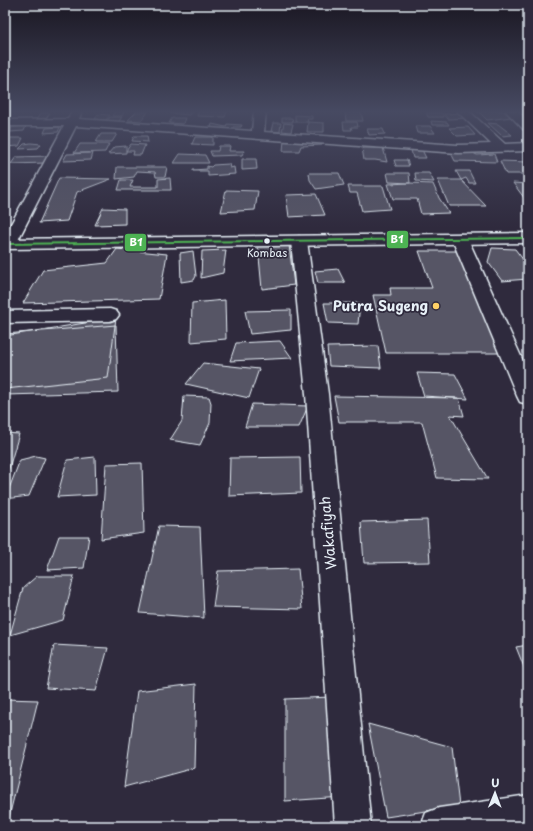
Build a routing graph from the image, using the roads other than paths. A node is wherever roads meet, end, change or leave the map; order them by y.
1 (56, 150) edge
2 (528, 238) edge
3 (460, 239) junction
4 (299, 241) junction
5 (6, 244) edge
6 (110, 315) dead end
7 (5, 317) edge
8 (528, 396) edge
9 (528, 813) edge
10 (353, 826) edge
11 (439, 826) edge

1 - 5 street
2 - 3 street
3 - 4 street
3 - 8 street
4 - 5 street
4 - 10 street, Wakafiyah
6 - 7 street
9 - 11 street

